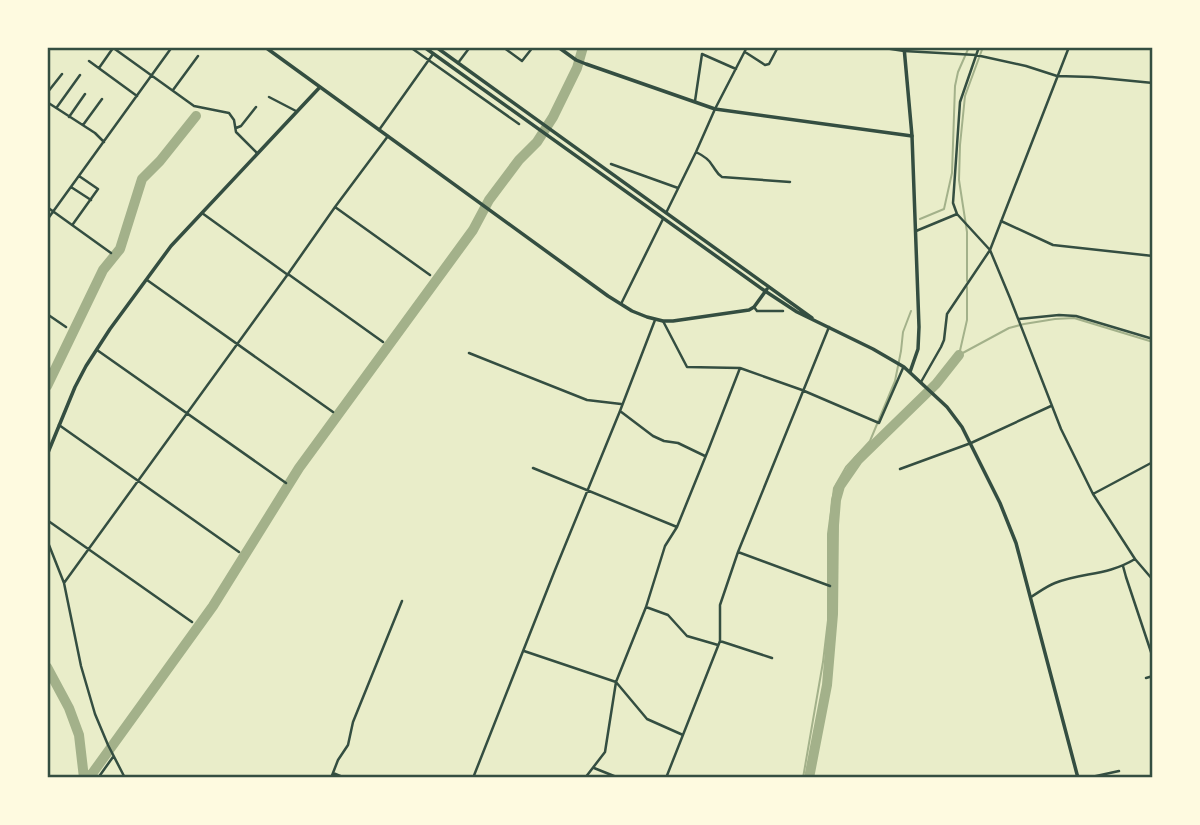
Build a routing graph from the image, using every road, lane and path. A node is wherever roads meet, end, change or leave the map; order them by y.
1 (172, 47) edge
2 (265, 47) edge
3 (410, 47) edge
4 (424, 47) edge
5 (436, 47) edge
6 (470, 47) edge
7 (503, 47) edge
8 (533, 47) edge
9 (558, 47) edge
10 (747, 47) edge
11 (778, 47) edge
12 (878, 47) edge
13 (979, 47) edge
14 (1069, 47) edge
15 (115, 48) edge
16 (904, 49) edge
17 (745, 52) junction
18 (433, 54) junction
19 (976, 55) junction
20 (198, 56) dead end
21 (89, 61) dead end
22 (429, 61) junction
23 (458, 63) junction
24 (99, 68) junction
25 (736, 69) junction
26 (62, 74) dead end
27 (80, 75) dead end
28 (151, 76) junction
29 (1057, 76) junction
30 (1153, 83) edge
31 (320, 87) junction
32 (173, 92) junction
33 (47, 93) edge
34 (85, 94) dead end
35 (137, 96) junction
36 (269, 97) dead end
37 (102, 99) dead end
38 (47, 102) edge
39 (695, 102) junction
40 (256, 107) dead end
41 (56, 108) junction
42 (715, 108) junction
43 (296, 111) junction
44 (69, 117) junction
45 (519, 124) dead end
46 (82, 126) junction
47 (236, 128) junction
48 (379, 130) junction
49 (388, 136) junction
50 (912, 136) junction
51 (104, 142) junction
52 (696, 152) junction
53 (257, 153) junction
54 (611, 164) dead end
55 (79, 176) junction
56 (790, 181) dead end
57 (71, 187) junction
58 (678, 188) junction
59 (91, 200) junction
60 (47, 207) edge
61 (335, 207) junction
62 (54, 211) junction
63 (202, 213) junction
64 (666, 213) junction
65 (957, 214) junction
66 (663, 219) junction
67 (47, 220) edge
68 (1001, 221) junction
69 (72, 225) junction
70 (916, 231) junction
71 (990, 250) junction
72 (111, 253) dead end
73 (1153, 256) edge
74 (288, 275) junction
75 (430, 275) dead end
76 (147, 280) junction
77 (769, 286) junction
78 (765, 291) junction
79 (621, 304) junction
80 (754, 307) junction
81 (783, 311) dead end
82 (47, 314) edge
83 (1018, 319) junction
84 (655, 320) junction
85 (663, 321) junction
86 (817, 321) junction
87 (66, 327) dead end
88 (829, 327) junction
89 (1153, 339) edge
90 (383, 342) dead end
91 (237, 345) junction
92 (97, 350) junction
93 (469, 353) dead end
94 (904, 367) junction
95 (740, 368) junction
96 (910, 373) junction
97 (921, 382) junction
98 (803, 390) junction
99 (623, 404) junction
100 (1051, 406) junction
101 (620, 411) junction
102 (333, 412) dead end
103 (188, 414) junction
104 (59, 425) junction
105 (971, 443) junction
106 (47, 455) edge
107 (706, 457) junction
108 (1150, 463) dead end
109 (533, 468) dead end
110 (900, 469) dead end
111 (138, 481) junction
112 (286, 483) dead end
113 (588, 491) junction
114 (1093, 494) junction
115 (47, 520) edge
116 (677, 527) junction
117 (47, 540) edge
118 (89, 549) junction
119 (239, 552) dead end
120 (738, 552) junction
121 (1135, 559) junction
122 (1123, 566) junction
123 (1153, 569) edge
124 (1147, 573) junction
125 (1153, 580) edge
126 (64, 583) junction
127 (830, 586) dead end
128 (1031, 597) junction
129 (402, 601) dead end
130 (646, 607) junction
131 (192, 622) dead end
132 (719, 643) junction
133 (524, 651) junction
134 (772, 658) dead end
135 (1153, 658) edge
136 (1153, 676) edge
137 (1146, 678) dead end
138 (616, 682) junction
139 (683, 735) junction
140 (113, 757) junction
141 (594, 768) junction
142 (1119, 771) dead end
143 (333, 773) junction
144 (98, 778) edge
145 (125, 778) edge
146 (331, 778) edge
147 (345, 778) edge
148 (473, 778) edge
149 (585, 778) edge
150 (619, 778) edge
151 (666, 778) edge
152 (1078, 778) edge
153 (1087, 778) edge

1 - 28 street
2 - 31 main road
3 - 22 street
4 - 18 main road
5 - 23 main road
6 - 23 street
7 - 8 street
9 - 39 main road
10 - 17 street
11 - 17 street
12 - 16 street
13 - 19 street
14 - 29 street
15 - 24 street
15 - 28 street
16 - 19 street
16 - 50 main road
17 - 25 street
18 - 22 street
18 - 66 main road
19 - 29 street
19 - 65 street
20 - 32 street
21 - 24 street
22 - 45 street
22 - 48 street
23 - 64 main road
24 - 35 street
25 - 39 street
25 - 42 street
26 - 33 street
27 - 41 street
28 - 32 street
28 - 35 street
29 - 30 street
29 - 68 street
31 - 43 main road
31 - 48 main road
32 - 47 street
34 - 44 street
35 - 51 street
36 - 43 street
37 - 46 street
38 - 41 street
39 - 42 main road
40 - 47 street
41 - 44 street
42 - 50 main road
42 - 52 street
43 - 53 main road
44 - 46 street
46 - 51 street
47 - 53 street
48 - 49 main road
49 - 61 street
49 - 79 main road
50 - 70 main road
51 - 55 street
52 - 56 street
52 - 58 street
53 - 63 main road
54 - 58 street
55 - 57 street
55 - 59 street
57 - 59 street
57 - 62 street
58 - 64 street
59 - 69 street
60 - 62 street
61 - 74 street
61 - 75 street
62 - 67 street
62 - 69 street
63 - 74 street
63 - 76 main road
64 - 77 main road
65 - 70 street
65 - 71 street
66 - 78 main road
66 - 79 street
68 - 71 street
68 - 73 street
69 - 72 street
70 - 96 main road
71 - 83 street
71 - 97 street
74 - 90 street
74 - 91 street
76 - 91 street
76 - 92 main road
77 - 78 main road
77 - 86 main road
78 - 80 main road
78 - 86 main road
79 - 84 main road
80 - 81 street
80 - 85 main road
82 - 87 street
83 - 89 street
83 - 100 street
84 - 85 main road
84 - 99 street
85 - 95 street
86 - 88 main road
88 - 94 main road
88 - 98 street
91 - 102 street
91 - 103 street
92 - 103 street
92 - 104 main road
93 - 99 street
94 - 96 main road
94 - 98 street
95 - 98 street
95 - 107 street
96 - 97 main road
97 - 105 main road
98 - 120 street
99 - 101 street
100 - 105 street
100 - 114 street
101 - 107 street
101 - 113 street
103 - 111 street
103 - 112 street
104 - 106 main road
104 - 111 street
105 - 110 street
105 - 128 main road
107 - 116 street
108 - 114 street
109 - 113 street
111 - 118 street
111 - 119 street
113 - 116 street
113 - 133 street
114 - 121 street
115 - 118 street
116 - 130 street
117 - 126 street
118 - 126 street
118 - 131 street
120 - 127 street
120 - 132 street
121 - 122 street
121 - 124 street
122 - 128 street
122 - 135 street
123 - 124 street
124 - 125 street
126 - 140 street
128 - 152 main road
129 - 143 street
130 - 132 street
130 - 138 street
132 - 134 street
132 - 139 street
133 - 138 street
133 - 148 street
136 - 137 street
138 - 139 street
138 - 141 street
139 - 151 street
140 - 144 street
140 - 145 street
141 - 149 street
141 - 150 street
142 - 153 street
143 - 146 street
143 - 147 street

